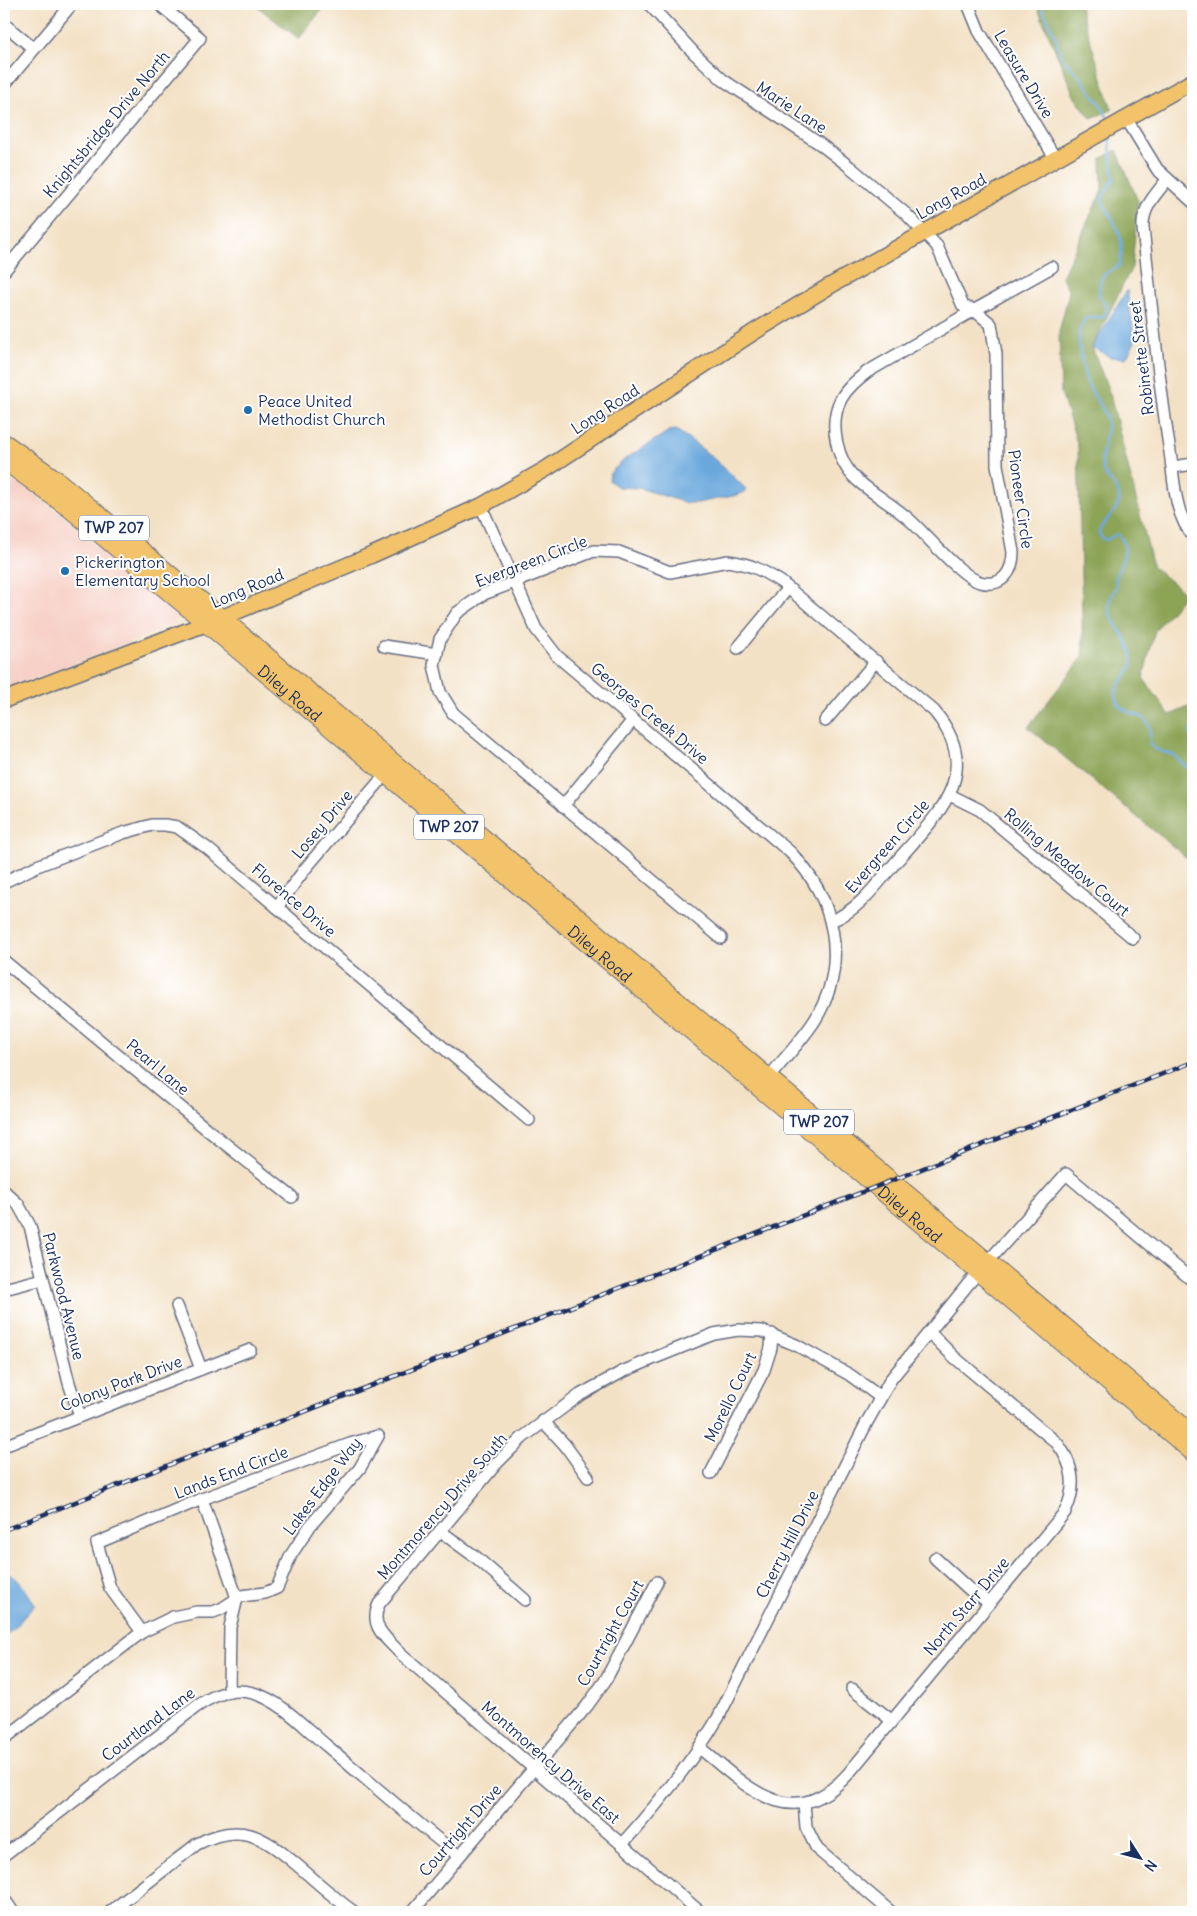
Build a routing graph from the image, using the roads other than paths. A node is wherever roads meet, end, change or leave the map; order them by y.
1 (72, 4) edge
2 (159, 4) edge
3 (649, 4) edge
4 (968, 4) edge
5 (4, 24) edge
6 (34, 49) junction
7 (1193, 81) edge
8 (4, 85) edge
9 (1123, 120) junction
10 (1055, 158) junction
11 (1167, 180) junction
12 (1193, 202) edge
13 (923, 232) junction
14 (1052, 266) dead end
15 (4, 271) edge
16 (974, 310) junction
17 (4, 443) edge
18 (4, 460) edge
19 (1193, 464) edge
20 (1172, 467) junction
21 (482, 506) junction
22 (1193, 536) edge
23 (514, 583) junction
24 (788, 588) junction
25 (214, 621) junction
26 (384, 646) dead end
27 (738, 648) dead end
28 (437, 654) junction
29 (876, 661) junction
30 (4, 700) edge
31 (632, 720) junction
32 (825, 721) dead end
33 (390, 769) junction
34 (950, 795) junction
35 (563, 806) junction
36 (980, 810) joint
37 (4, 882) edge
38 (276, 907) junction
39 (831, 921) junction
40 (721, 938) dead end
41 (1133, 938) dead end
42 (4, 961) edge
43 (764, 1084) junction
44 (529, 1120) dead end
45 (4, 1191) edge
46 (292, 1197) dead end
47 (984, 1268) junction
48 (44, 1279) junction
49 (1193, 1282) edge
50 (4, 1288) edge
51 (177, 1306) dead end
52 (929, 1332) junction
53 (772, 1334) junction
54 (250, 1350) dead end
55 (201, 1369) junction
56 (880, 1397) junction
57 (80, 1416) junction
58 (542, 1421) junction
59 (1193, 1435) edge
60 (378, 1436) joint
61 (4, 1446) edge
62 (1193, 1452) edge
63 (711, 1473) dead end
64 (588, 1477) dead end
65 (202, 1499) junction
66 (440, 1531) junction
67 (935, 1558) dead end
68 (657, 1582) dead end
69 (237, 1598) junction
70 (525, 1600) dead end
71 (990, 1603) junction
72 (142, 1632) junction
73 (383, 1634) joint
74 (852, 1689) dead end
75 (229, 1692) junction
76 (891, 1720) junction
77 (4, 1739) edge
78 (700, 1748) junction
79 (534, 1769) junction
80 (804, 1803) junction
81 (622, 1844) junction
82 (4, 1855) edge
83 (459, 1856) junction
84 (4, 1899) edge
85 (13, 1912) edge
86 (110, 1912) edge
87 (354, 1912) edge
88 (412, 1912) edge
89 (700, 1912) edge
90 (891, 1912) edge

1 - 6 street
2 - 15 street, Knightsbridge Drive North
3 - 13 street, Marie Lane
4 - 10 street, Leasure Drive
5 - 6 street
6 - 8 street
7 - 9 main road, Long Road
9 - 10 main road, Long Road
9 - 11 street
10 - 13 main road, Long Road
11 - 12 street
11 - 20 street, Robinette Street
13 - 16 street, Pioneer Circle
13 - 21 main road, Long Road
14 - 16 street
16 - 16 street, Pioneer Circle
17 - 25 highway, Diley Road / TWP 207
18 - 25 highway, Diley Road / TWP 207
19 - 20 street
20 - 22 street, Robinette Street
21 - 23 street, Georges Creek Drive
21 - 25 main road, Long Road
23 - 24 street, Evergreen Circle
23 - 28 street, Evergreen Circle
23 - 31 street, Georges Creek Drive
24 - 27 street
24 - 29 street, Evergreen Circle
25 - 30 main road, Long Road
25 - 33 highway, Diley Road / TWP 207
26 - 28 street
28 - 35 street, Evergreen Circle
29 - 32 street
29 - 34 street, Evergreen Circle
31 - 35 street
31 - 39 street, Georges Creek Drive
33 - 38 street, Losey Drive
33 - 43 highway, Diley Road / TWP 207
34 - 36 street, Evergreen Circle
34 - 39 street, Evergreen Circle
35 - 40 street, Evergreen Circle
36 - 41 street, Rolling Meadow Court
37 - 38 street, Florence Drive
38 - 44 street, Florence Drive
39 - 43 street
42 - 46 street, Pearl Lane
43 - 47 highway, Diley Road / TWP 207
45 - 48 street, Parkwood Avenue
47 - 49 street, Cherry Hill Drive
47 - 52 street, Cherry Hill Drive
47 - 59 highway, Diley Road / TWP 207
47 - 62 highway, Diley Road / TWP 207
48 - 50 street
48 - 57 street, Parkwood Avenue
51 - 55 street
52 - 56 street, Cherry Hill Drive
52 - 71 street, North Starr Drive
53 - 56 street, Montmorency Drive South
53 - 58 street, Montmorency Drive South
53 - 63 street, Morello Court
54 - 55 street, Colony Park Drive
55 - 57 street, Colony Park Drive
56 - 78 street, Cherry Hill Drive
57 - 61 street, Colony Park Drive
58 - 64 street
58 - 66 street, Montmorency Drive South
60 - 65 street, Lands End Circle
60 - 69 street, Lakes Edge Way
65 - 69 street
65 - 72 street, Lands End Circle
66 - 70 street
66 - 73 street, Montmorency Drive South
67 - 71 street
68 - 79 street, Courtright Court
69 - 72 street, Lakes Edge Way
69 - 75 street
71 - 76 street, North Starr Drive
72 - 77 street, Lakes Edge Way
73 - 79 street, Montmorency Drive East
74 - 76 street
75 - 82 street, Courtland Lane
75 - 83 street, Courtland Lane
76 - 80 street, North Starr Drive
78 - 80 street, North Starr Drive
78 - 81 street, Cherry Hill Drive
79 - 81 street, Montmorency Drive East
79 - 83 street, Courtright Drive
80 - 90 street
81 - 89 street, Montmorency Drive East
83 - 88 street, Courtright Drive
84 - 85 street
86 - 87 street

